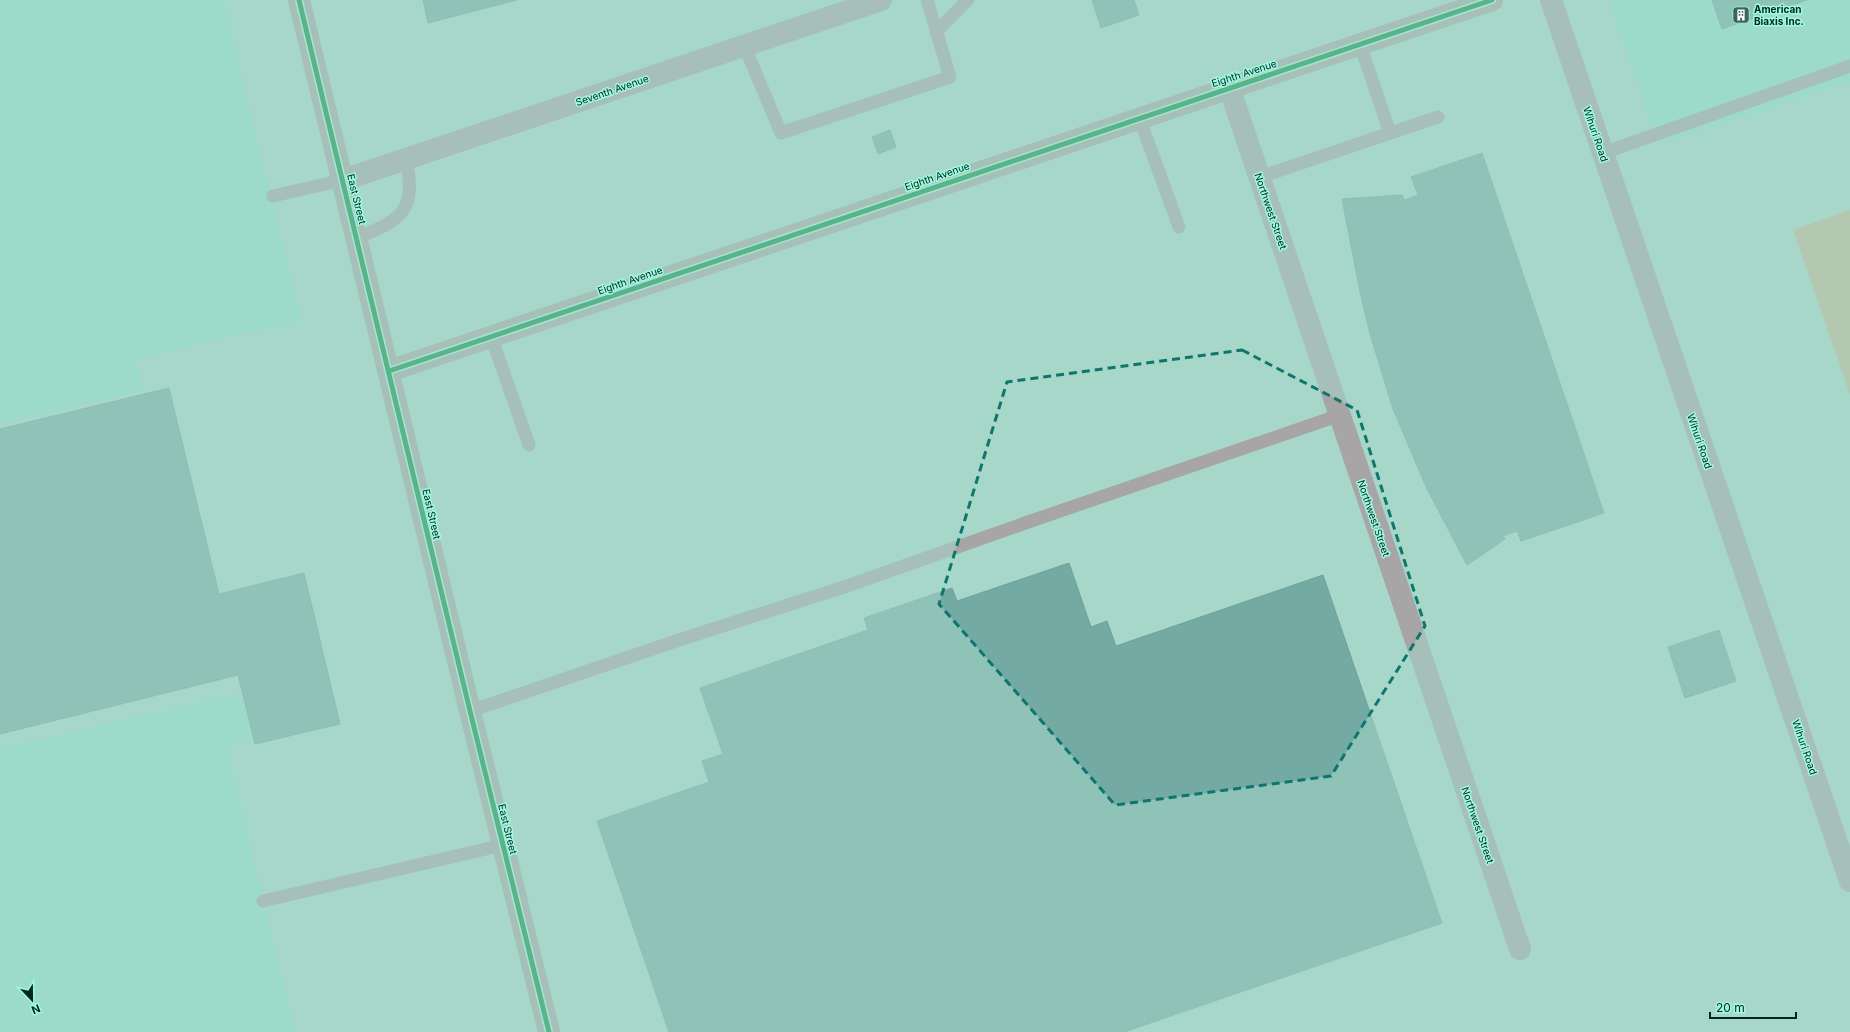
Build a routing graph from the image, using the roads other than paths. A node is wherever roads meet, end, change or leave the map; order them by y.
1 (299, 0) edge
2 (881, 0) edge
3 (927, 0) edge
4 (968, 0) edge
5 (1492, 0) edge
6 (1551, 0) edge
7 (936, 32) junction
8 (1360, 44) junction
9 (744, 46) junction
10 (1850, 66) edge
11 (1229, 87) junction
12 (1139, 117) junction
13 (1438, 117) dead end
14 (1390, 133) junction
15 (1602, 153) junction
16 (406, 159) junction
17 (1260, 177) junction
18 (343, 180) junction
19 (273, 196) dead end
20 (1179, 227) dead end
21 (357, 238) junction
22 (492, 336) junction
23 (389, 371) junction
24 (1340, 415) junction
25 (528, 445) dead end
26 (470, 711) junction
27 (503, 845) junction
28 (1850, 881) edge
29 (263, 900) dead end
30 (1520, 950) dead end
31 (549, 1032) edge

1 - 18 street, East Street
2 - 9 street, Seventh Avenue
3 - 7 lane
4 - 7 lane
5 - 8 street, Eighth Avenue
6 - 15 street, Wihuri Road
7 - 9 lane
8 - 11 street, Eighth Avenue
8 - 14 lane
9 - 16 street, Seventh Avenue
10 - 15 lane
11 - 12 street, Eighth Avenue
11 - 17 street, Northwest Street
12 - 20 lane
12 - 22 street, Eighth Avenue
13 - 14 lane
14 - 17 lane
15 - 28 street, Wihuri Road
16 - 18 street, Seventh Avenue
16 - 21 lane
17 - 24 street, Northwest Street
18 - 19 lane
18 - 21 street, East Street
21 - 23 street, East Street
22 - 23 street, Eighth Avenue
22 - 25 lane
23 - 26 street, East Street
24 - 26 lane
24 - 30 street, Northwest Street
26 - 27 street, East Street
27 - 29 lane
27 - 31 street, East Street

